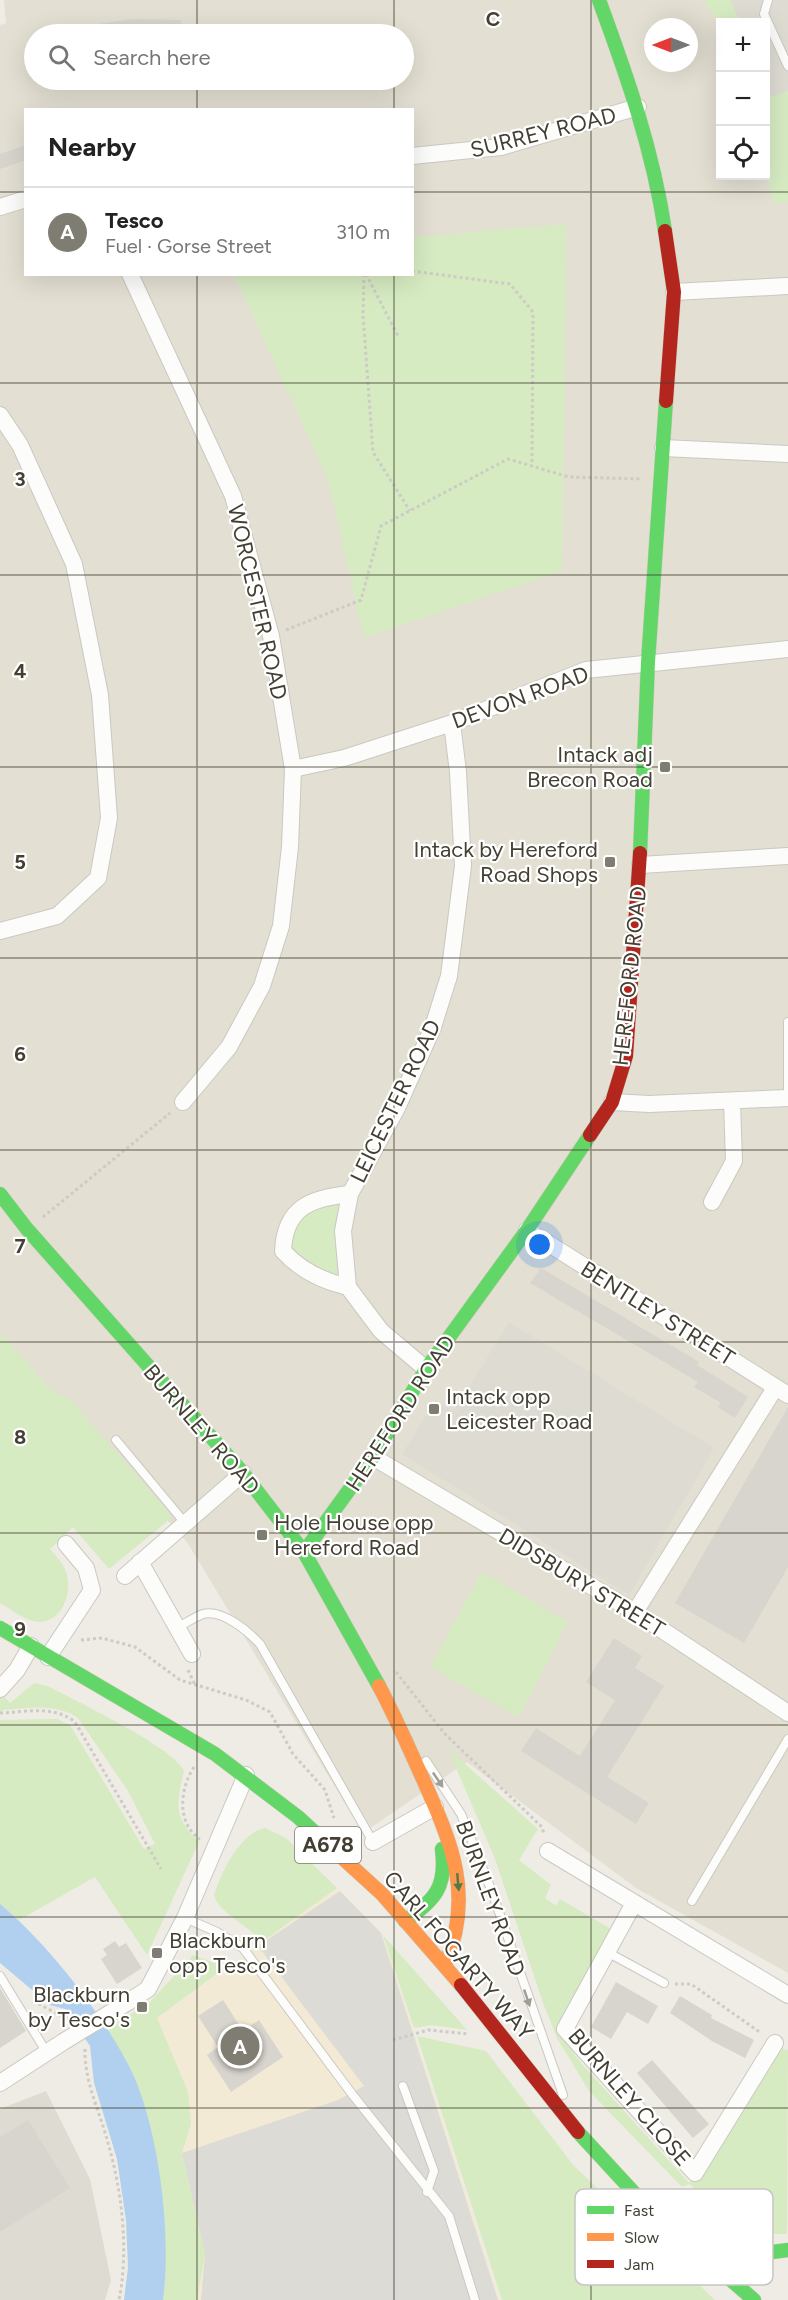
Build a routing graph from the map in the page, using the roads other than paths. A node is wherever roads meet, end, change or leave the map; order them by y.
1 (599, 0) edge
2 (768, 0) edge
3 (788, 66) edge
4 (638, 107) junction
5 (414, 156) edge
6 (24, 200) edge
7 (0, 207) edge
8 (131, 276) edge
9 (788, 286) edge
10 (674, 292) junction
11 (0, 415) edge
12 (663, 448) junction
13 (788, 454) edge
14 (788, 649) edge
15 (648, 662) junction
16 (452, 723) junction
17 (293, 769) junction
18 (788, 856) edge
19 (640, 866) junction
20 (0, 931) edge
21 (788, 1022) edge
22 (788, 1098) edge
23 (732, 1101) junction
24 (183, 1102) road end
25 (612, 1102) junction
26 (0, 1194) edge
27 (350, 1194) junction
28 (712, 1202) dead end
29 (527, 1230) junction
30 (348, 1287) junction
31 (426, 1369) junction
32 (781, 1392) edge
33 (116, 1440) dead end
34 (373, 1457) junction
35 (243, 1473) junction
36 (185, 1523) junction
37 (66, 1544) dead end
38 (304, 1552) junction
39 (140, 1562) junction
40 (125, 1576) dead end
41 (635, 1612) junction
42 (0, 1628) edge
43 (178, 1628) junction
44 (31, 1646) junction
45 (192, 1654) dead end
46 (48, 1657) junction
47 (0, 1689) edge
48 (788, 1713) edge
49 (394, 1714) junction
50 (788, 1739) edge
51 (246, 1775) junction
52 (435, 1807) junction
53 (374, 1842) joint
54 (548, 1851) road end
55 (692, 1901) dead end
56 (634, 1903) junction
57 (185, 1918) junction
58 (405, 1921) junction
59 (607, 1952) junction
60 (445, 1965) junction
61 (0, 1976) edge
62 (664, 1983) road end
63 (788, 1995) edge
64 (776, 2043) road end
65 (47, 2053) junction
66 (0, 2083) edge
67 (403, 2086) dead end
68 (576, 2129) junction
69 (631, 2189) edge
70 (427, 2192) junction
71 (788, 2250) edge
72 (773, 2255) edge
73 (736, 2285) edge
74 (475, 2300) edge
75 (754, 2300) edge

1 - 4 main road, HEREFORD ROAD
2 - 3 lane
4 - 5 street, SURREY ROAD
4 - 10 main road, HEREFORD ROAD
6 - 7 street
8 - 17 street, WORCESTER ROAD
9 - 10 street
10 - 12 main road, HEREFORD ROAD
11 - 20 street
12 - 13 street
12 - 15 main road, HEREFORD ROAD
14 - 15 street, DEVON ROAD
15 - 16 street, DEVON ROAD
15 - 19 main road, HEREFORD ROAD
16 - 17 street, DEVON ROAD
16 - 27 street, LEICESTER ROAD
17 - 24 street, WORCESTER ROAD
18 - 19 street
19 - 25 main road, HEREFORD ROAD
21 - 22 lane
22 - 23 street
23 - 25 street
23 - 28 street
25 - 29 main road, HEREFORD ROAD
26 - 35 main road, BURNLEY ROAD
27 - 30 street, LEICESTER ROAD
27 - 30 street, LEICESTER ROAD
29 - 31 main road, HEREFORD ROAD
29 - 32 street, BENTLEY STREET
30 - 31 street
31 - 34 main road, HEREFORD ROAD
32 - 41 street
33 - 36 lane
34 - 38 main road, HEREFORD ROAD
34 - 41 street, DIDSBURY STREET
35 - 36 street
35 - 38 main road, BURNLEY ROAD
36 - 39 street
37 - 46 street
38 - 49 main road, BURNLEY ROAD
39 - 40 street
39 - 43 street
41 - 48 street, DIDSBURY STREET
42 - 44 main road, CARL FOGARTY WAY / A678
43 - 45 street
43 - 53 lane
44 - 46 main road, CARL FOGARTY WAY / A678
44 - 47 street
46 - 51 main road, CARL FOGARTY WAY / A678
49 - 52 main road, BURNLEY ROAD
49 -> 68 lane, BURNLEY ROAD
50 - 55 lane
51 - 57 street
51 - 58 main road, CARL FOGARTY WAY / A678
52 - 53 street
52 - 58 main road, BURNLEY ROAD
52 -> 60 main road, BURNLEY ROAD
54 - 56 street
56 - 59 street, BURNLEY CLOSE
56 - 63 street
57 - 65 street, bridge
57 - 70 lane
58 - 60 main road, CARL FOGARTY WAY / A678
59 - 62 lane
59 - 64 street, BURNLEY CLOSE
60 - 68 main road, CARL FOGARTY WAY / A678
61 - 65 lane
65 - 66 street
67 - 70 lane
68 - 69 main road, CARL FOGARTY WAY / A678
70 - 74 lane
71 - 72 main road, A678
73 - 75 main road, CARL FOGARTY WAY / A678

